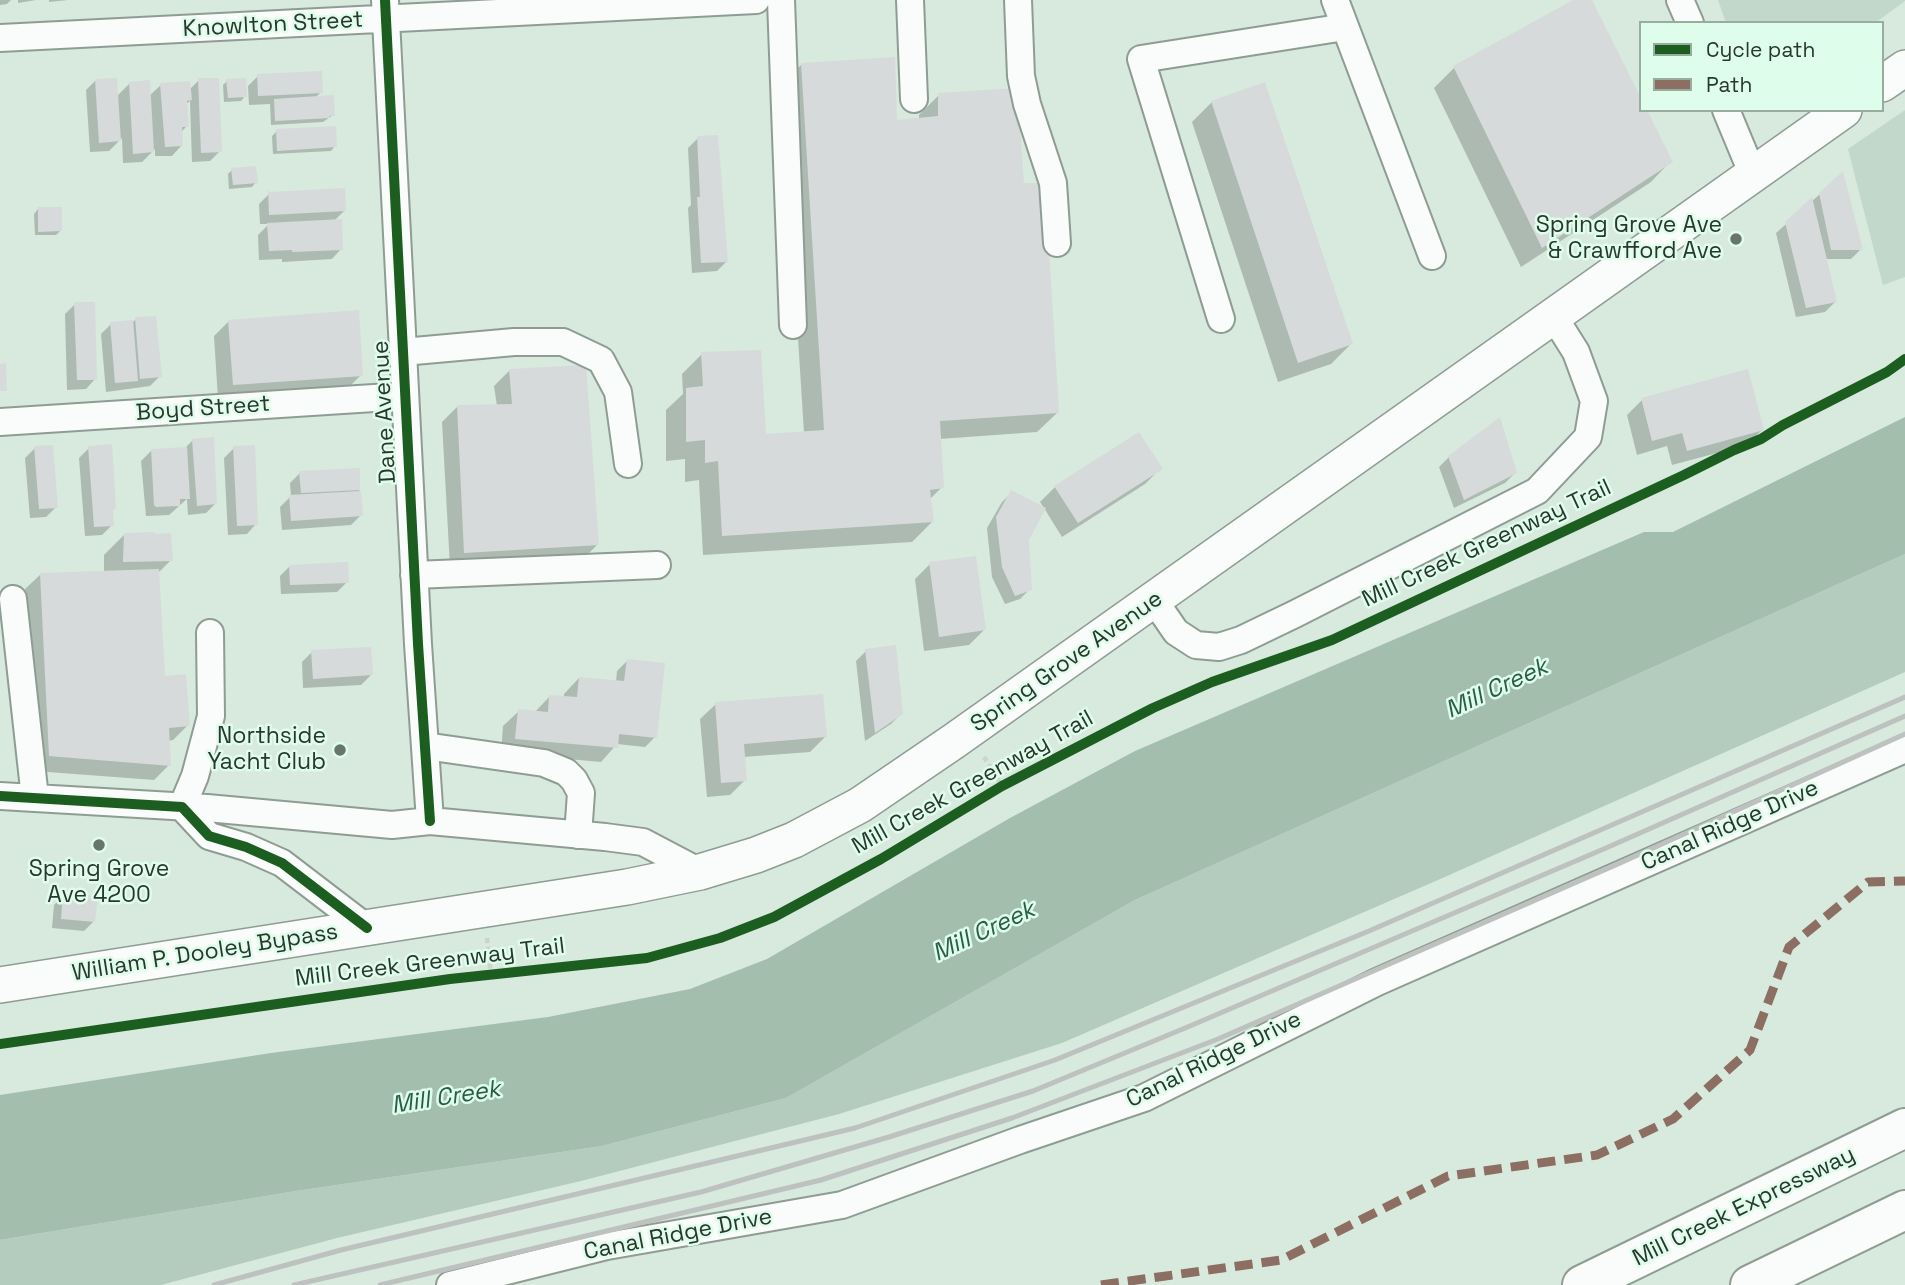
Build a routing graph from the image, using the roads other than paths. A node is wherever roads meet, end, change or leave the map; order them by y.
1 (756, 0) edge
2 (781, 0) edge
3 (910, 0) edge
4 (1018, 0) edge
5 (1335, 0) edge
6 (1680, 0) edge
7 (708, 1) edge
8 (386, 10) edge
9 (1689, 21) edge
10 (1345, 27) junction
11 (0, 38) edge
12 (1905, 68) edge
13 (1884, 83) edge
14 (914, 99) dead end
15 (1727, 112) edge
16 (1841, 112) edge
17 (1753, 175) junction
18 (1057, 243) dead end
19 (1432, 256) dead end
20 (1554, 317) junction
21 (1221, 319) dead end
22 (793, 325) dead end
23 (403, 352) junction
24 (405, 396) junction
25 (0, 422) edge
26 (628, 464) dead end
27 (657, 565) dead end
28 (414, 575) junction
29 (13, 599) dead end
30 (1154, 600) junction
31 (210, 633) dead end
32 (425, 746) junction
33 (1905, 749) edge
34 (0, 796) edge
35 (35, 798) junction
36 (182, 807) junction
37 (430, 821) junction
38 (578, 835) junction
39 (700, 872) junction
40 (367, 928) junction
41 (0, 985) edge
42 (1905, 1128) edge
43 (1905, 1210) edge
44 (450, 1285) edge
45 (1583, 1285) edge
46 (1749, 1285) edge

1 - 7 street, Knowlton Street
2 - 22 street
3 - 14 street
4 - 18 street
5 - 10 street
6 - 9 street
7 - 8 street, Knowlton Street
8 - 11 street, Knowlton Street
8 - 23 street, Dane Avenue
10 - 19 street
10 - 21 street
12 - 13 main road
15 - 17 street
16 - 17 main road, Spring Grove Avenue
17 - 20 main road, Spring Grove Avenue
20 - 30 main road, Spring Grove Avenue
20 - 30 street
23 - 24 street, Dane Avenue
23 - 26 street
24 - 25 street, Boyd Street
24 - 28 street, Dane Avenue
27 - 28 street
28 - 32 street, Dane Avenue
29 - 35 street
30 - 39 main road, Spring Grove Avenue
31 - 36 street
32 - 37 street, Dane Avenue
32 - 38 street
33 - 44 street, Canal Ridge Drive
34 - 35 street
35 - 36 street
36 - 37 street
36 - 40 street
37 - 38 street
38 - 39 street
39 - 40 main road, William P. Dooley Bypass
40 - 41 main road, William P. Dooley Bypass
42 - 45 highway, Mill Creek Expressway
43 - 46 highway

